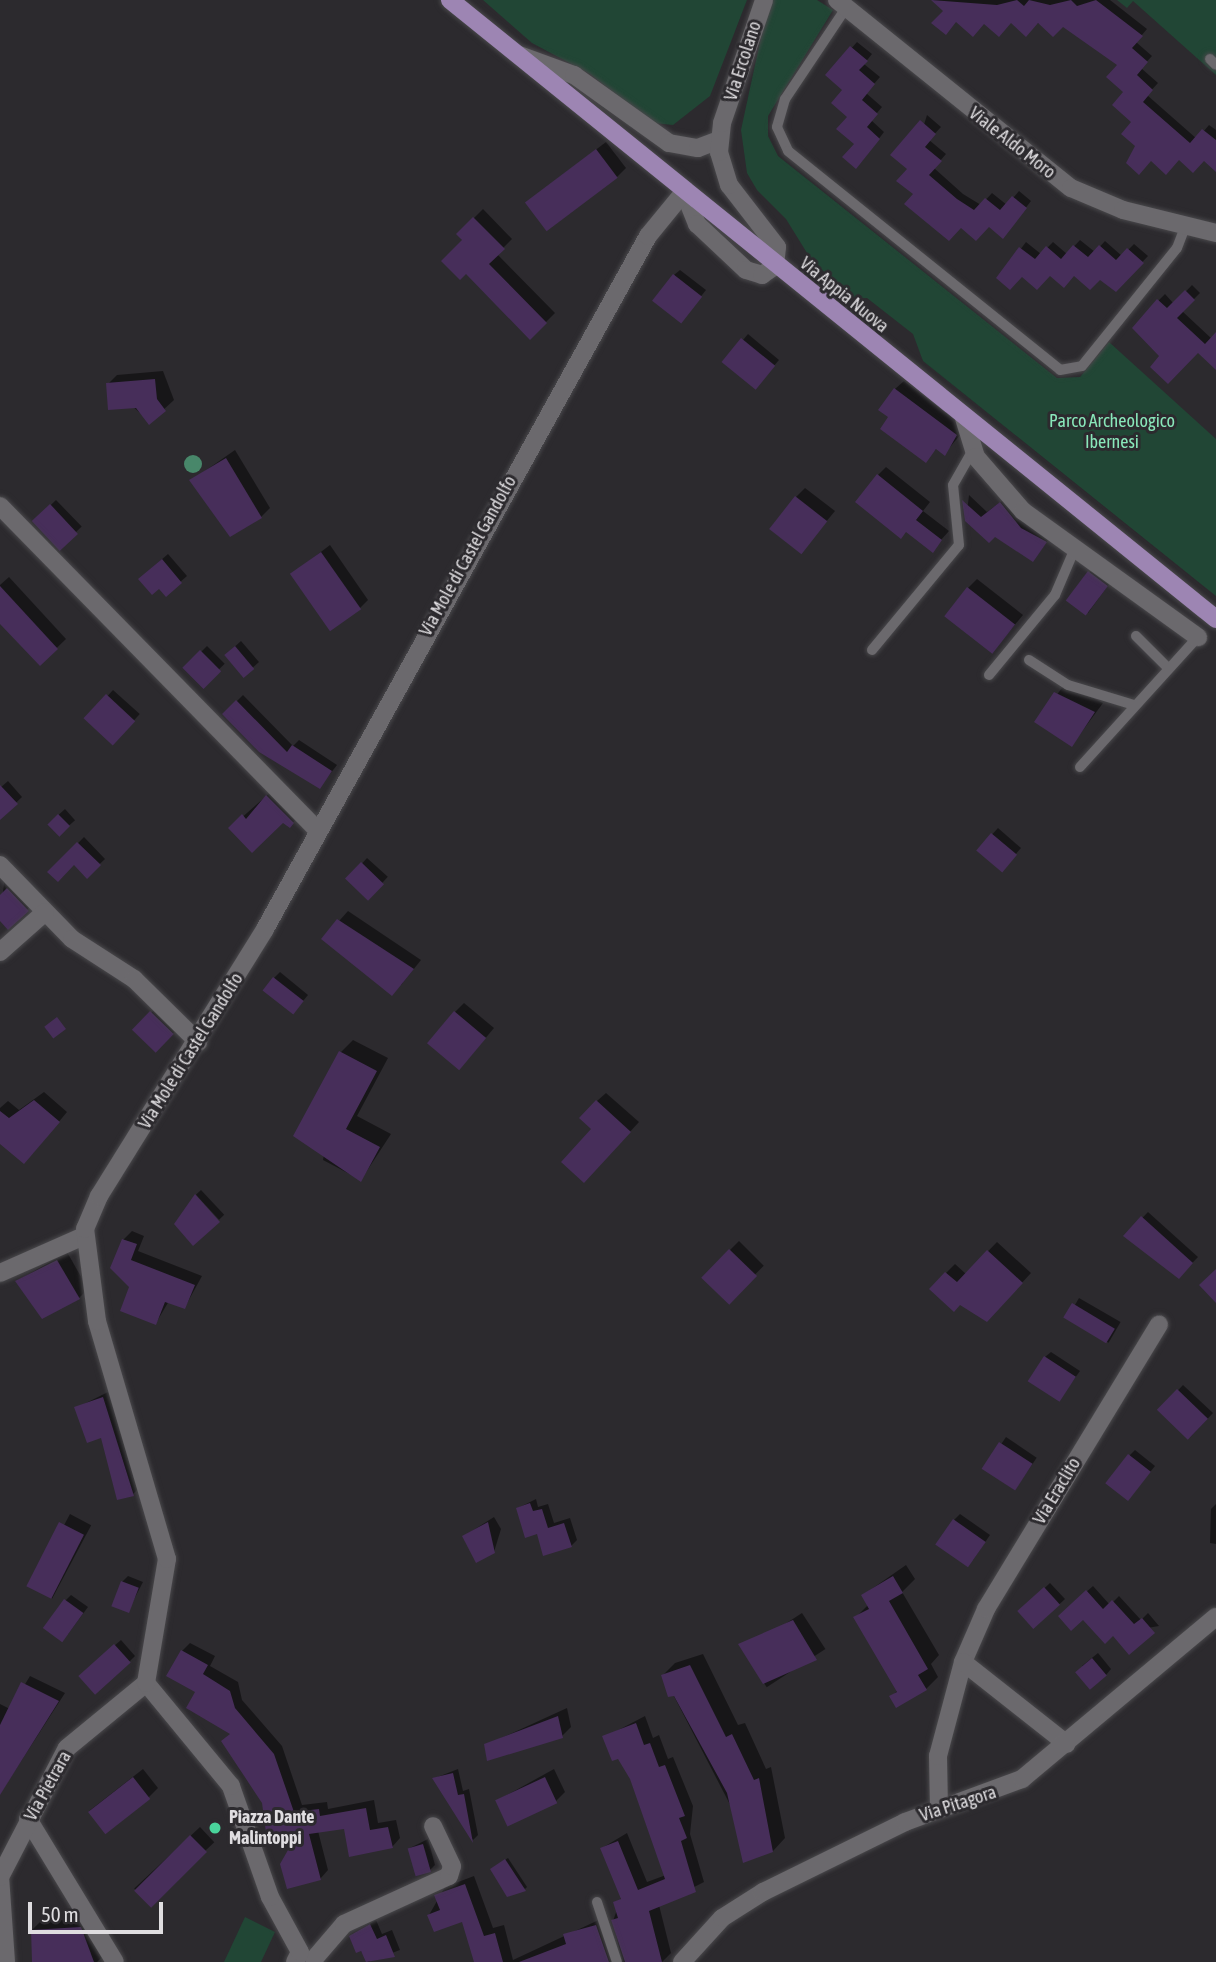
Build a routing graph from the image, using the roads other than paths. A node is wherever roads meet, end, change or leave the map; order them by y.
1 (450, 0) edge
2 (764, 0) edge
3 (841, 4) edge
4 (512, 52) junction
5 (721, 131) junction
6 (684, 192) junction
7 (1185, 225) junction
8 (1216, 233) edge
9 (775, 266) junction
10 (964, 418) junction
11 (973, 450) junction
12 (0, 506) edge
13 (1075, 548) junction
14 (1216, 619) edge
15 (1136, 636) dead end
16 (1198, 637) joint
17 (872, 650) dead end
18 (1029, 660) dead end
19 (1168, 668) junction
20 (989, 675) dead end
21 (1134, 705) junction
22 (1080, 767) dead end
23 (318, 831) junction
24 (0, 865) edge
25 (46, 912) junction
26 (0, 952) edge
27 (198, 1042) junction
28 (84, 1236) junction
29 (0, 1273) edge
30 (1159, 1324) dead end
31 (1216, 1617) edge
32 (963, 1662) junction
33 (146, 1683) junction
34 (1068, 1744) junction
35 (939, 1809) junction
36 (28, 1819) junction
37 (433, 1826) dead end
38 (0, 1877) edge
39 (597, 1902) dead end
40 (307, 1959) edge
41 (6, 1962) edge
42 (115, 1962) edge
43 (617, 1962) edge
44 (682, 1962) edge

1 - 4 main road, Via Appia Nuova
2 - 5 street, Via Ercolano
3 - 7 street, Viale Aldo Moro
3 - 7 lane
4 - 5 street
4 - 6 main road, Via Appia Nuova
5 - 9 street
6 - 9 main road, Via Appia Nuova
6 - 23 street, Via Mole di Castel Gandolfo
7 - 8 street, Viale Aldo Moro
9 - 10 main road, Via Appia Nuova
10 - 11 street
10 - 14 main road, Via Appia Nuova
11 - 13 street
11 - 17 lane
12 - 23 street
13 - 16 street
13 - 20 lane
15 - 19 lane
16 - 19 lane
18 - 21 lane
19 - 21 lane
21 - 22 lane
23 - 27 street, Via Mole di Castel Gandolfo
24 - 25 street
25 - 26 street
25 - 27 street
27 - 28 street, Via Mole di Castel Gandolfo
28 - 29 street
28 - 33 street, Via Mole di Castel Gandolfo
30 - 32 street, Via Eraclito
31 - 34 street, Via Pitagora
32 - 34 street
32 - 35 street, Via Eraclito
33 - 36 street, Via Pietrara
33 - 40 street
34 - 35 street, Via Pitagora
35 - 44 street, Via Pitagora
36 - 38 street, Via Pietrara
36 - 42 street
37 - 40 street
38 - 41 street
39 - 43 lane

